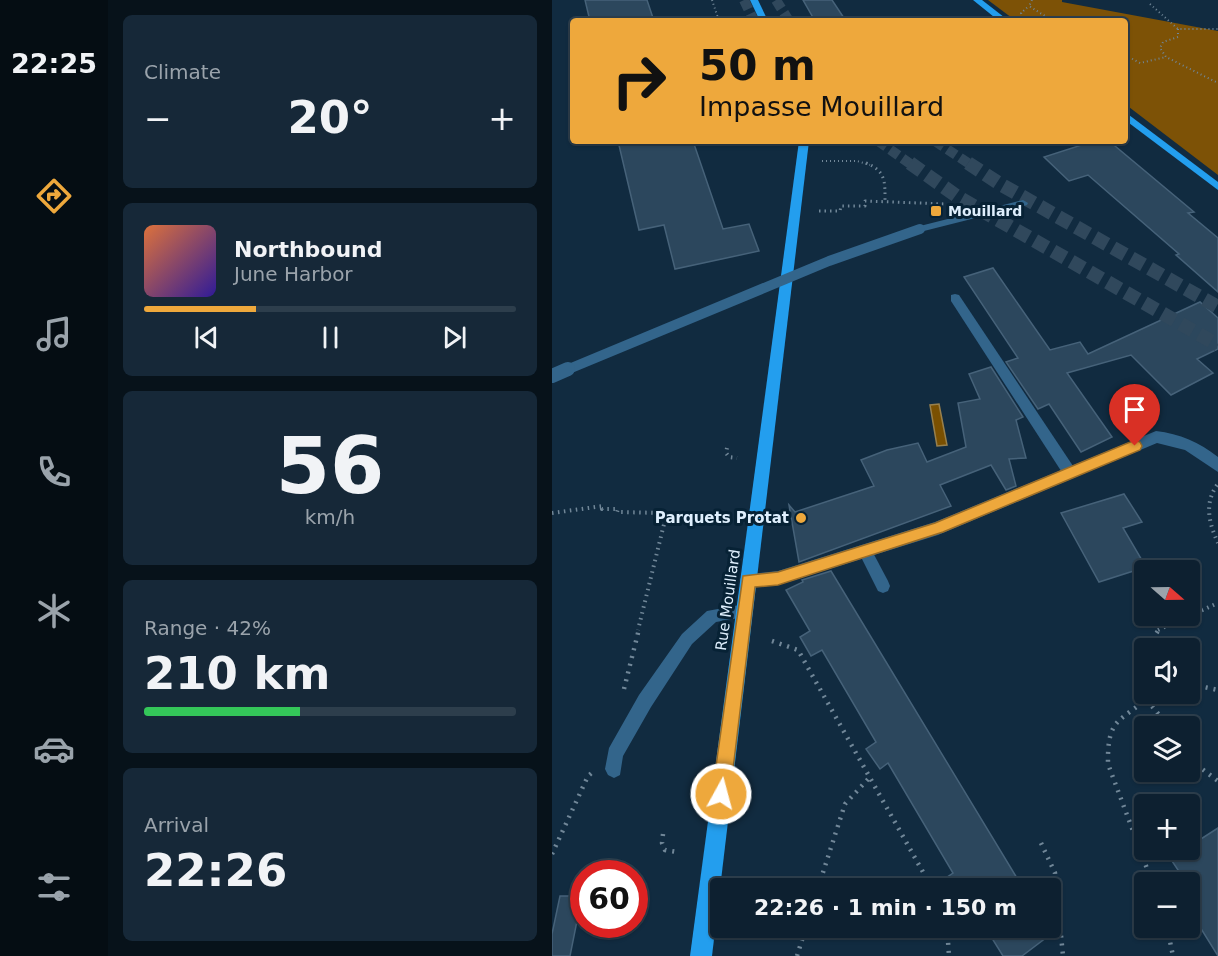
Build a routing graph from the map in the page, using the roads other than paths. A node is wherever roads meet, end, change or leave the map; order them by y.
1 (754, 0) edge
2 (977, 0) edge
3 (763, 18) edge
4 (1001, 18) edge
5 (1128, 117) edge
6 (804, 144) edge
7 (1218, 187) edge
8 (1023, 202) dead end
9 (955, 298) dead end
10 (552, 376) edge
11 (1218, 466) edge
12 (1070, 473) junction
13 (865, 551) junction
14 (748, 580) junction
15 (883, 586) dead end
16 (744, 611) junction
17 (615, 761) road end
18 (701, 956) edge

1 - 3 main road
2 - 4 main road
5 - 7 main road
6 - 14 main road, Rue Mouillard
8 - 10 lane, bridge
9 - 12 lane
11 - 12 street
12 - 13 street
13 - 14 street
13 - 15 lane
14 - 16 main road, Rue Mouillard
16 - 17 lane
16 - 18 main road, Rue Mouillard

